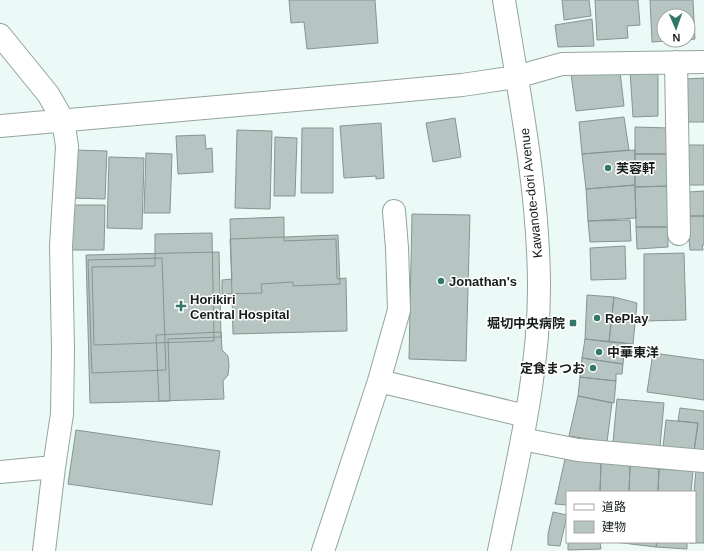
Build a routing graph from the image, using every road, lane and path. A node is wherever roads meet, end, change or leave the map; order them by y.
1 (504, 0) edge
2 (0, 35) edge
3 (676, 62) junction
4 (704, 62) edge
5 (516, 77) junction
6 (63, 120) junction
7 (0, 126) edge
8 (394, 211) dead end
9 (679, 234) dead end
10 (382, 382) junction
11 (526, 416) junction
12 (522, 439) junction
13 (704, 461) edge
14 (54, 467) junction
15 (0, 472) edge
16 (44, 551) edge
17 (323, 551) edge
18 (499, 551) edge

1 - 5 street, Kawanote-dori Avenue
2 - 6 street
3 - 4 street
3 - 5 street
3 - 9 street
5 - 6 street
5 - 11 street, Kawanote-dori Avenue
6 - 7 street
6 - 14 street
8 - 10 street
10 - 11 street
10 - 17 street
11 - 12 street, Kawanote-dori Avenue
12 - 13 street
12 - 18 street, Kawanote-dori Avenue
14 - 15 street
14 - 16 street

